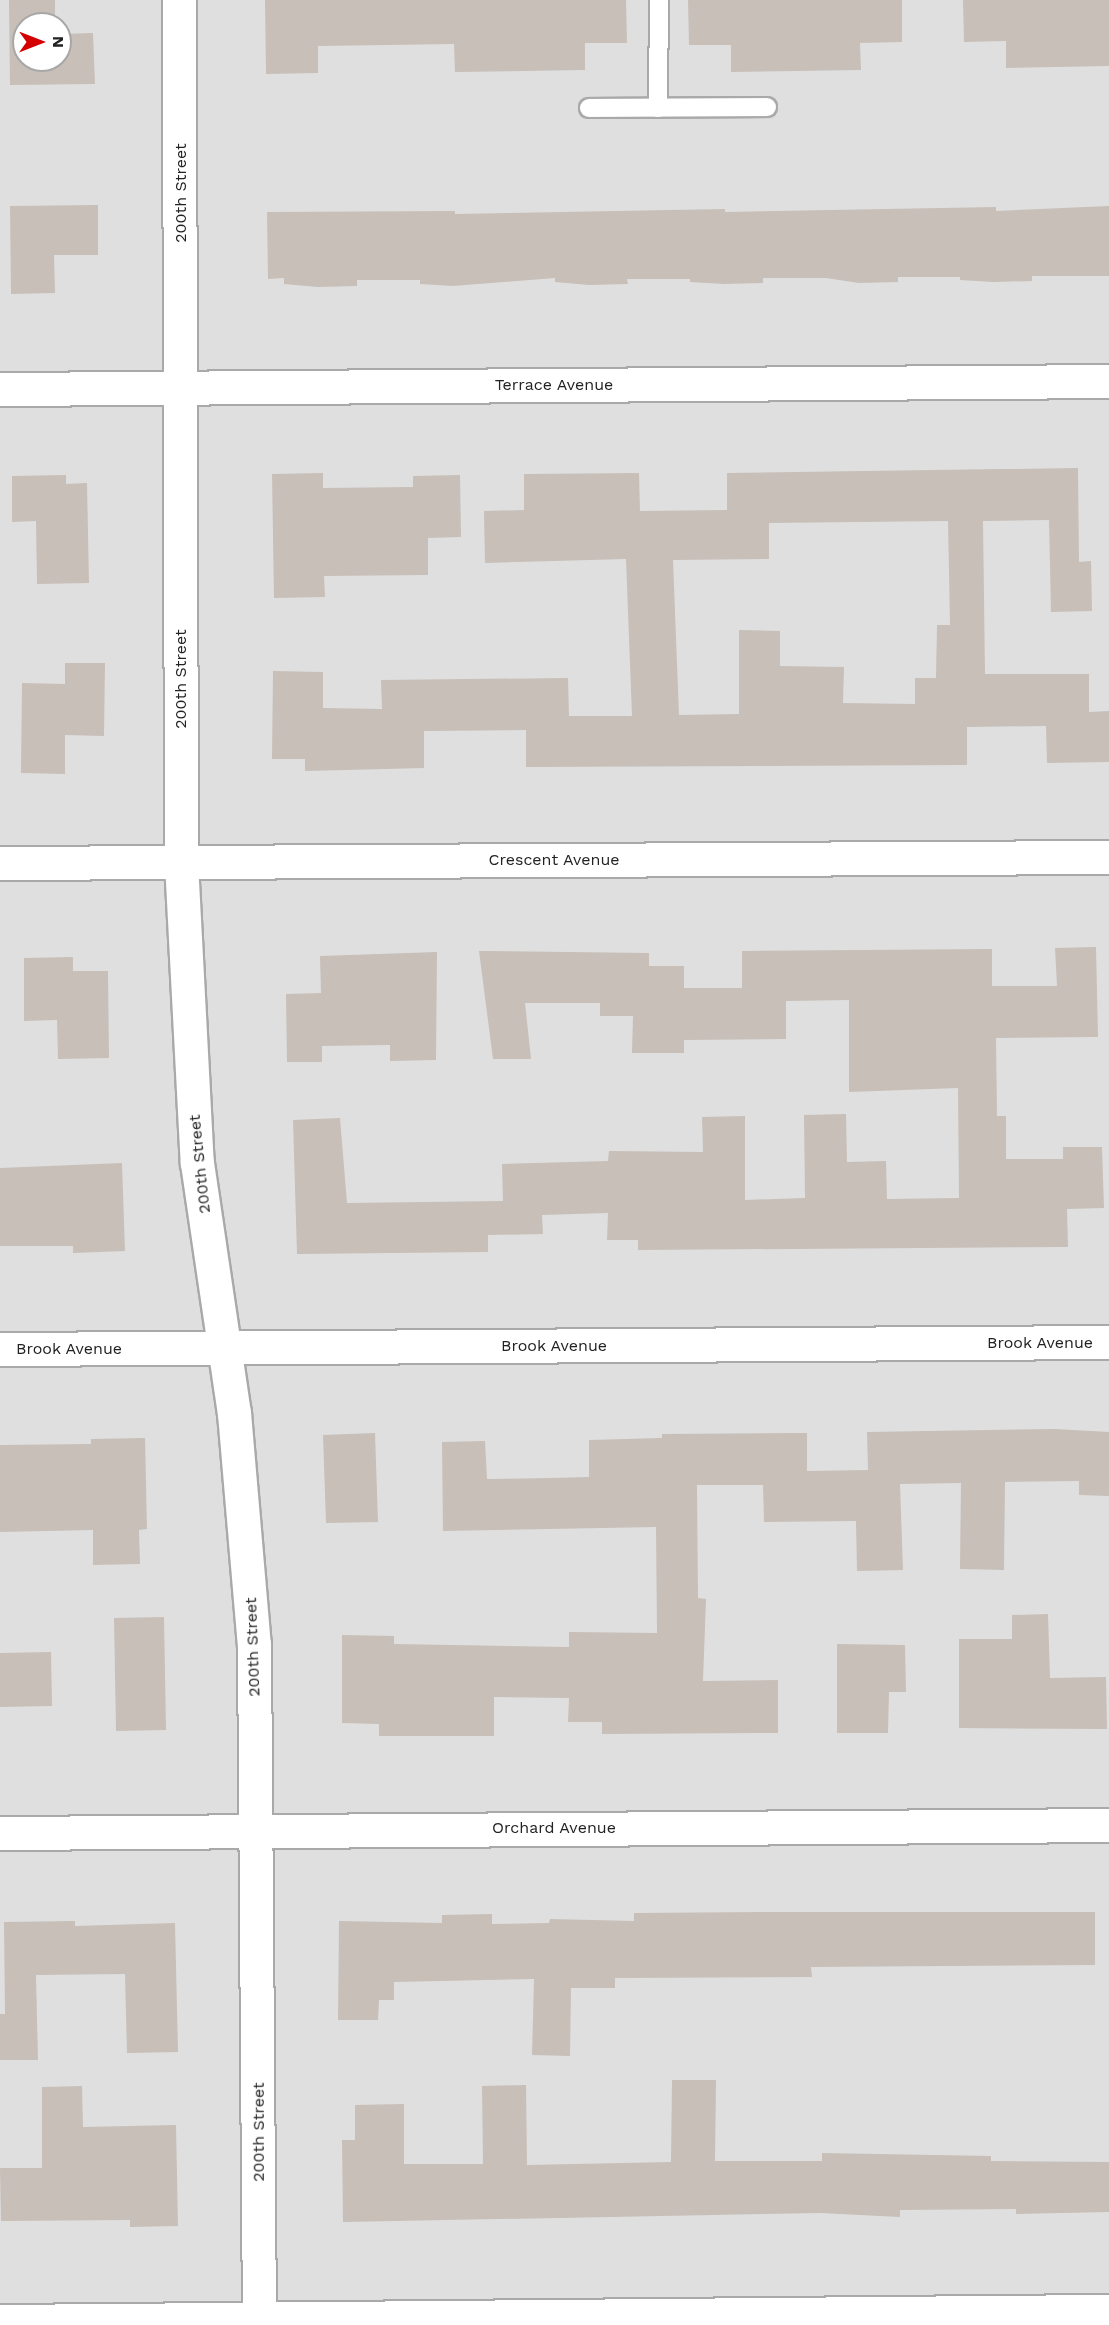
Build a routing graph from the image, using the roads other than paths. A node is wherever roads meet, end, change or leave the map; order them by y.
1 (179, 0) edge
2 (659, 0) edge
3 (767, 107) dead end
4 (588, 108) dead end
5 (658, 108) junction
6 (1109, 381) edge
7 (183, 387) junction
8 (0, 389) edge
9 (1109, 857) edge
10 (181, 862) junction
11 (0, 863) edge
12 (1109, 1342) edge
13 (224, 1348) junction
14 (0, 1349) edge
15 (1109, 1825) edge
16 (257, 1830) junction
17 (0, 1833) edge
18 (1109, 2311) edge
19 (0, 2320) edge
20 (259, 2322) edge

1 - 7 street, 200th Street
2 - 5 lane
3 - 5 lane
4 - 5 lane
6 - 7 street, Terrace Avenue
7 - 8 street, Terrace Avenue
7 - 10 street, 200th Street
9 - 10 street, Crescent Avenue
10 - 11 street, Crescent Avenue
10 - 13 street, 200th Street
12 - 13 street, Brook Avenue
13 - 14 street, Brook Avenue
13 - 16 street, 200th Street
15 - 16 street, Orchard Avenue
16 - 17 street, Orchard Avenue
16 - 20 street, 200th Street
18 - 20 street
19 - 20 street

